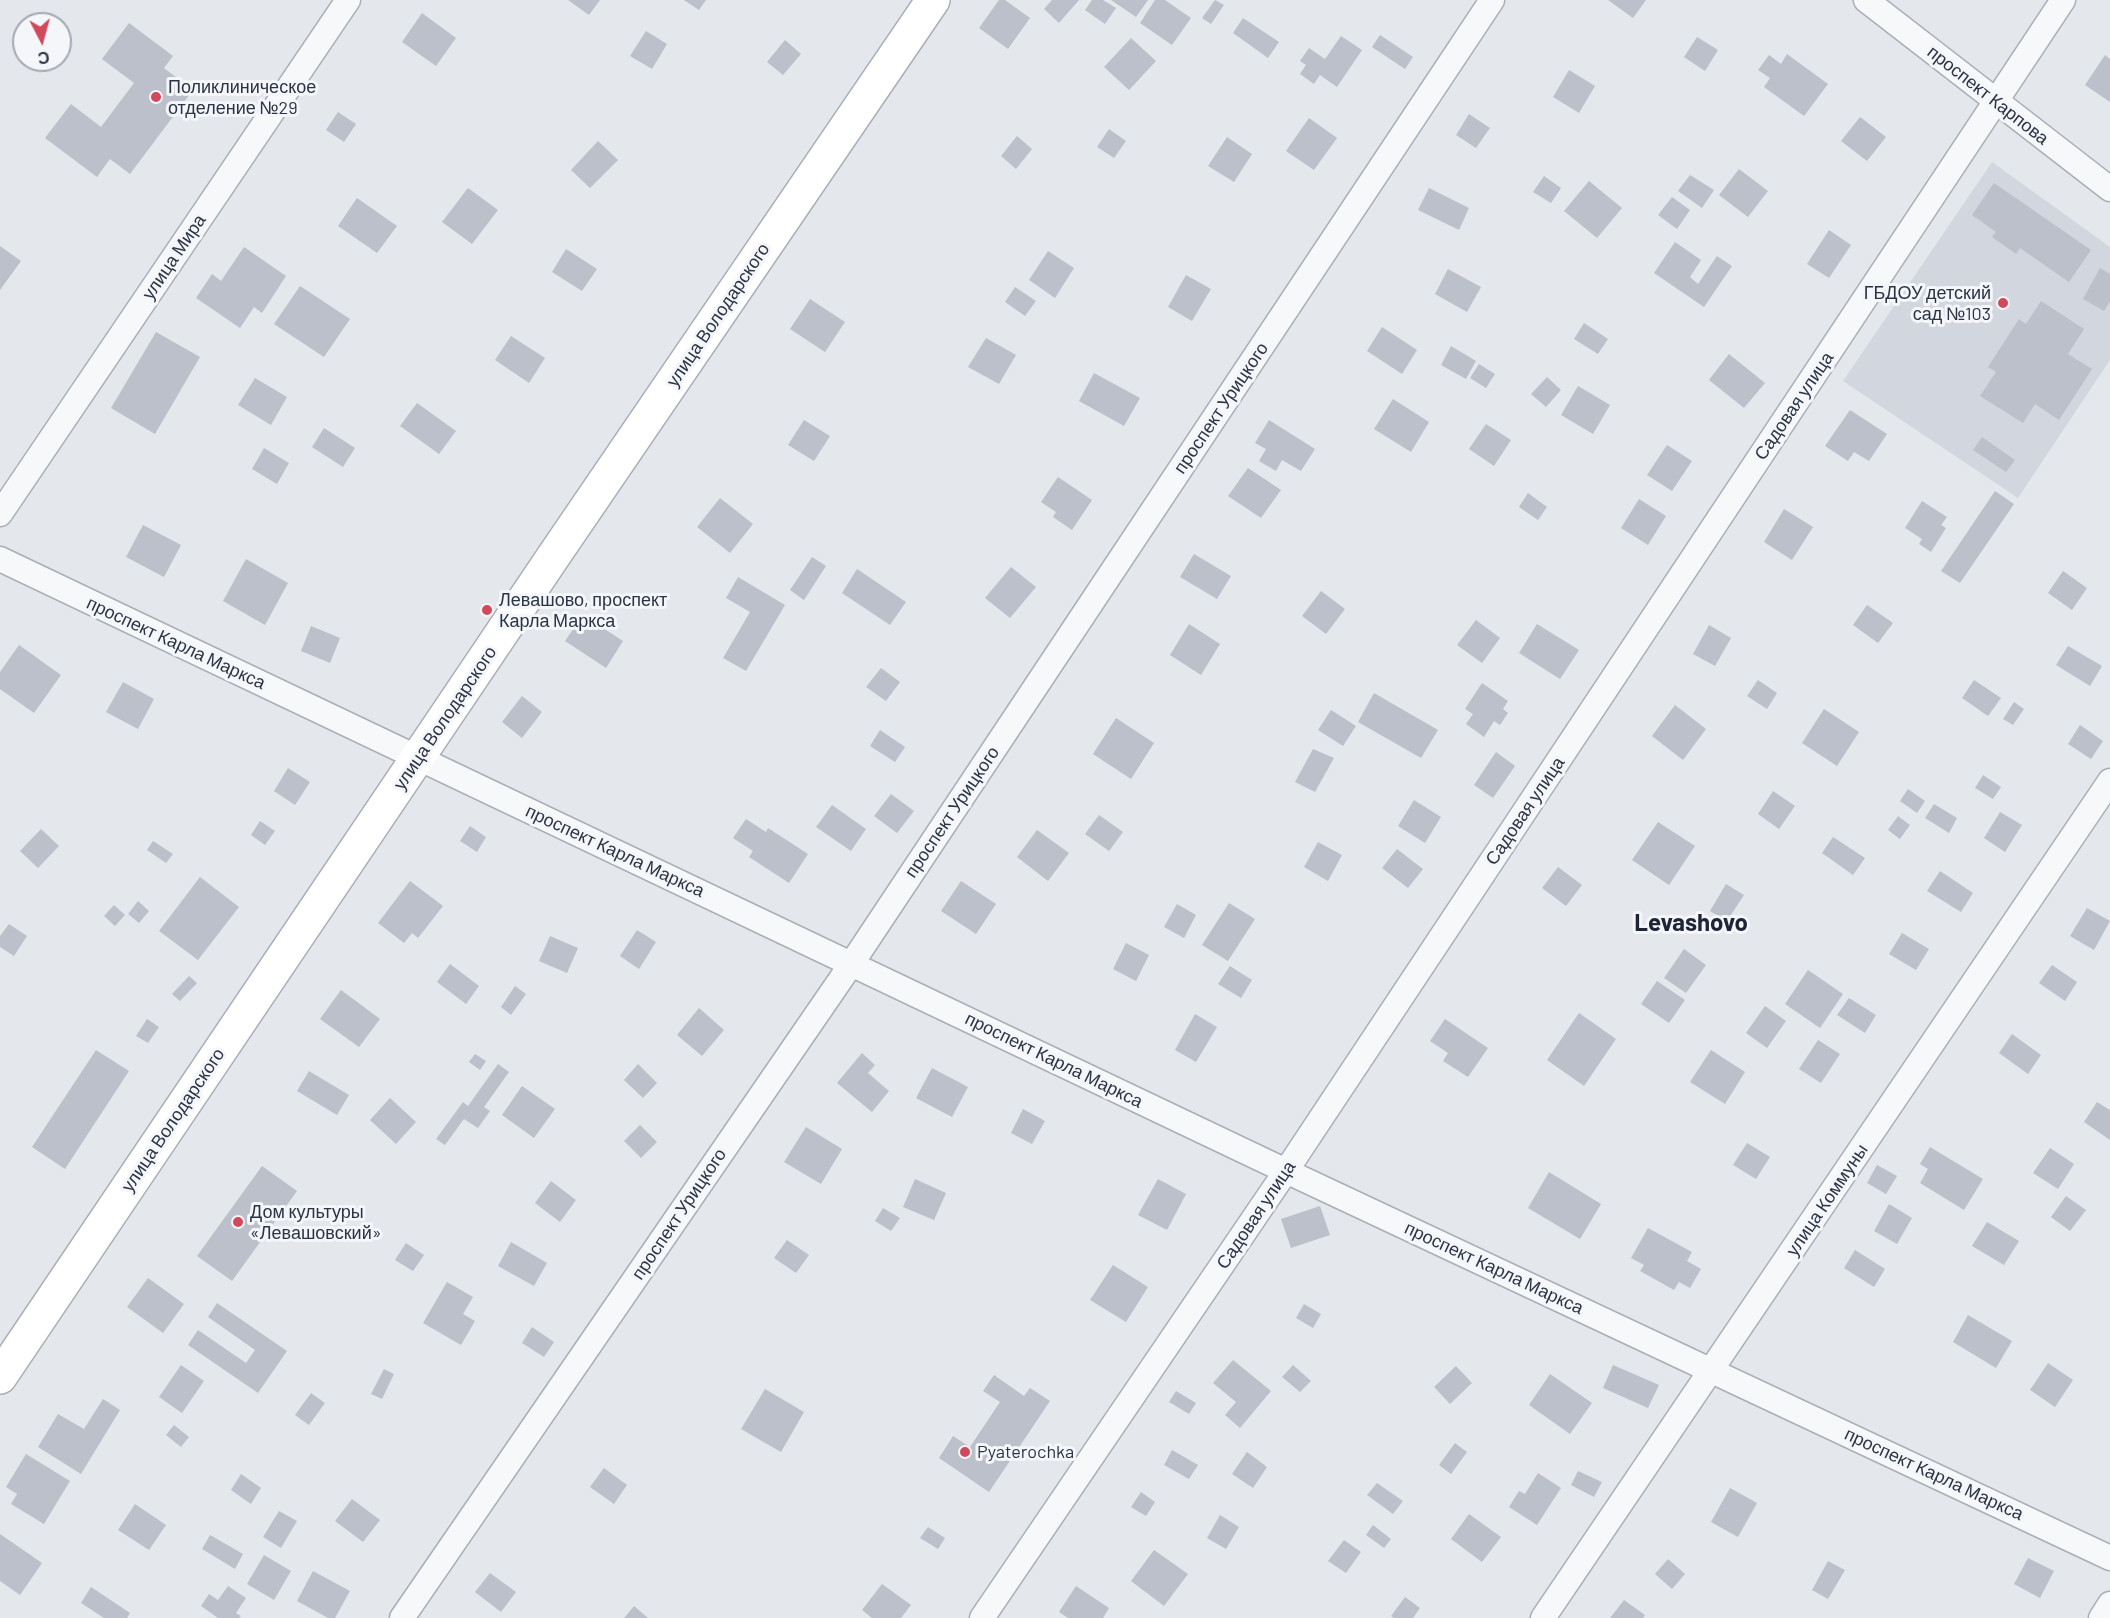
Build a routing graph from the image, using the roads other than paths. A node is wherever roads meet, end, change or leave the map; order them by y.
1 (348, 0) edge
2 (933, 0) edge
3 (1492, 0) edge
4 (1866, 0) edge
5 (2063, 0) edge
6 (1995, 101) junction
7 (2110, 189) edge
8 (0, 514) edge
9 (0, 559) edge
10 (418, 758) junction
11 (2110, 782) edge
12 (852, 963) junction
13 (1286, 1172) junction
14 (1713, 1370) junction
15 (0, 1377) edge
16 (2110, 1558) edge
17 (2110, 1604) edge
18 (402, 1618) edge
19 (982, 1618) edge
20 (1543, 1618) edge
21 (2101, 1618) edge

1 - 8 street, улица Мира
2 - 10 street, улица Володарского
3 - 12 street, проспект Урицкого
4 - 6 street, проспект Карпова
5 - 6 street, Садовая улица
6 - 7 street, проспект Карпова
6 - 13 street, Садовая улица
9 - 10 street, проспект Карла Маркса
10 - 12 street, проспект Карла Маркса
10 - 15 street, улица Володарского
11 - 14 street, улица Коммуны
12 - 13 street, проспект Карла Маркса
12 - 18 street, проспект Урицкого
13 - 14 street, проспект Карла Маркса
13 - 19 street, Садовая улица
14 - 16 street, проспект Карла Маркса
14 - 20 street, улица Коммуны
17 - 21 street

